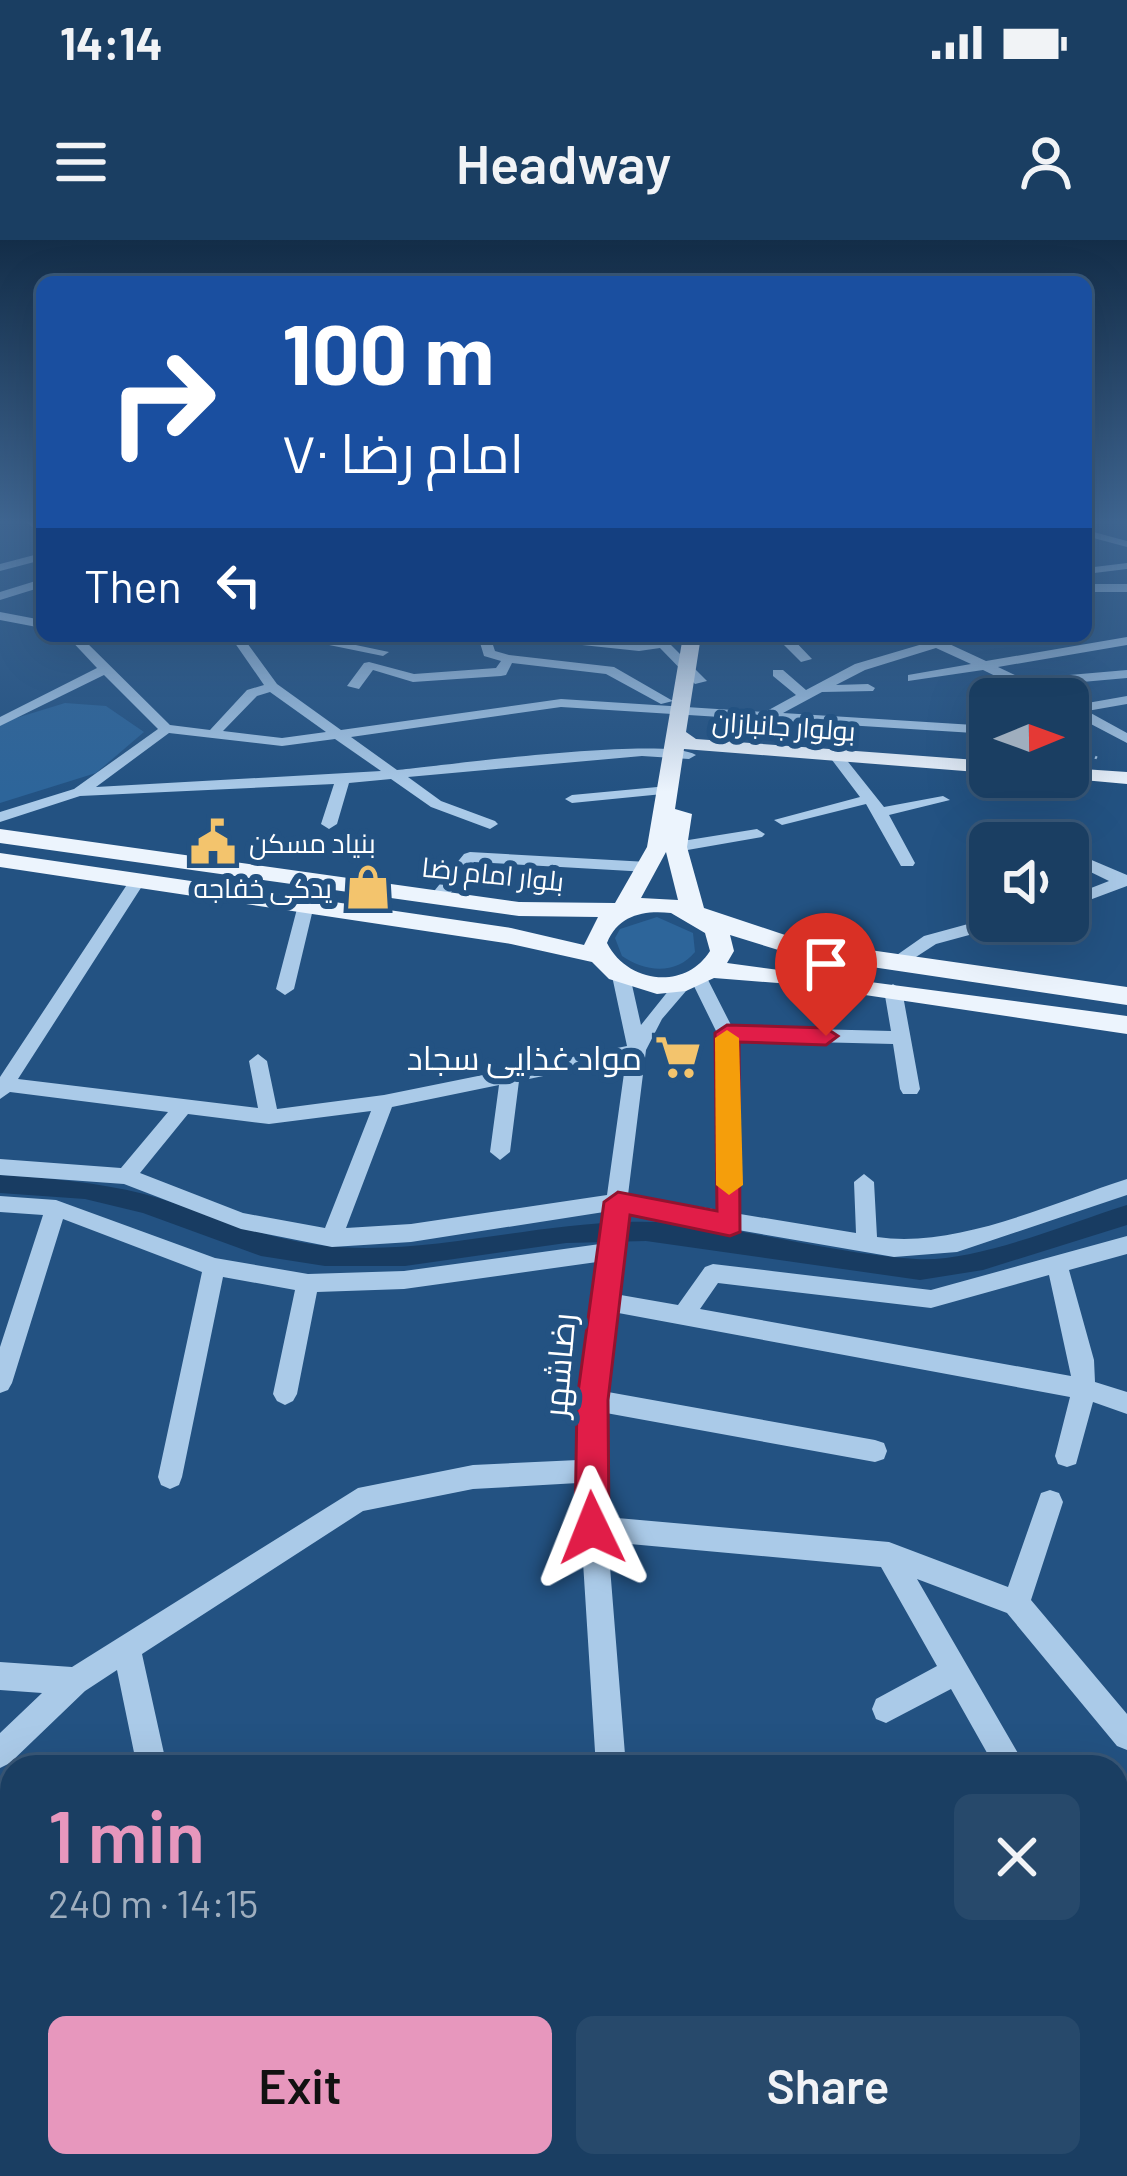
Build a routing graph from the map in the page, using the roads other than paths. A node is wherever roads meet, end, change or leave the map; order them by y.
1 (0, 616) edge
2 (19, 618) junction
3 (36, 622) edge
4 (1092, 630) edge
5 (0, 639) edge
6 (79, 642) edge
7 (240, 642) edge
8 (315, 642) edge
9 (385, 642) edge
10 (486, 642) edge
11 (597, 642) edge
12 (652, 642) edge
13 (660, 642) edge
14 (701, 642) edge
15 (789, 642) edge
16 (923, 642) edge
17 (932, 642) edge
18 (1122, 642) edge
19 (995, 643) dead end
20 (1015, 658) junction
21 (381, 659) junction
22 (508, 659) junction
23 (806, 659) dead end
24 (979, 667) junction
25 (104, 669) junction
26 (778, 673) dead end
27 (1127, 674) edge
28 (694, 675) junction
29 (913, 678) dead end
30 (1008, 678) edge
31 (1080, 678) edge
32 (272, 686) junction
33 (354, 686) dead end
34 (868, 688) dead end
35 (811, 692) junction
36 (1127, 700) edge
37 (1089, 705) edge
38 (510, 713) junction
39 (1089, 718) edge
40 (0, 722) edge
41 (166, 729) junction
42 (337, 730) junction
43 (969, 730) edge
44 (514, 731) dead end
45 (215, 732) junction
46 (686, 733) junction
47 (769, 734) junction
48 (1127, 740) edge
49 (969, 749) edge
50 (836, 755) junction
51 (1089, 759) edge
52 (1127, 762) edge
53 (969, 765) edge
54 (394, 774) junction
55 (1089, 775) edge
56 (343, 778) junction
57 (1127, 778) edge
58 (668, 790) junction
59 (79, 792) junction
60 (572, 799) dead end
61 (943, 800) dead end
62 (875, 806) junction
63 (0, 817) edge
64 (782, 820) dead end
65 (329, 824) dead end
66 (490, 824) dead end
67 (757, 834) dead end
68 (0, 836) edge
69 (661, 854) junction
70 (0, 860) edge
71 (907, 862) dead end
72 (1089, 864) edge
73 (138, 880) junction
74 (1124, 880) edge
75 (1089, 897) edge
76 (437, 898) junction
77 (306, 905) junction
78 (519, 909) junction
79 (623, 910) junction
80 (701, 916) junction
81 (969, 929) edge
82 (511, 936) junction
83 (798, 948) junction
84 (598, 956) junction
85 (621, 976) junction
86 (790, 976) junction
87 (698, 977) junction
88 (893, 977) junction
89 (285, 989) dead end
90 (1127, 996) edge
91 (1127, 1025) edge
92 (727, 1033) junction
93 (901, 1038) junction
94 (639, 1047) junction
95 (258, 1061) dead end
96 (510, 1077) junction
97 (2, 1087) edge
98 (910, 1089) dead end
99 (385, 1102) junction
100 (181, 1109) junction
101 (268, 1117) junction
102 (500, 1153) dead end
103 (0, 1167) edge
104 (126, 1176) junction
105 (864, 1182) dead end
106 (1127, 1187) edge
107 (618, 1202) junction
108 (0, 1204) edge
109 (56, 1208) junction
110 (730, 1225) junction
111 (332, 1238) junction
112 (867, 1245) junction
113 (1127, 1245) edge
114 (612, 1251) junction
115 (214, 1267) junction
116 (1058, 1268) junction
117 (308, 1283) junction
118 (602, 1300) junction
119 (685, 1313) junction
120 (0, 1383) edge
121 (1084, 1389) junction
122 (285, 1394) dead end
123 (592, 1400) junction
124 (1127, 1403) edge
125 (875, 1451) dead end
126 (1066, 1456) dead end
127 (590, 1471) junction
128 (170, 1478) dead end
129 (1050, 1502) dead end
130 (592, 1528) junction
131 (890, 1555) junction
132 (1016, 1603) junction
133 (127, 1651) junction
134 (954, 1672) junction
135 (0, 1676) edge
136 (76, 1681) junction
137 (886, 1709) dead end
138 (1127, 1736) edge
139 (0, 1753) edge
140 (149, 1755) edge
141 (610, 1755) edge
142 (1005, 1755) edge

1 - 2 street
2 - 3 street
2 - 5 street
4 - 18 street
6 - 25 street
7 - 32 street
8 - 21 street
9 - 21 street
10 - 22 street
11 - 12 street
13 - 28 street
14 - 28 main road
15 - 23 street
16 - 35 street
17 - 24 street
18 - 20 street
19 - 20 street
20 - 24 street
21 - 22 street
21 - 33 street
22 - 46 street
24 - 29 street
24 - 30 street
25 - 40 street
25 - 41 street
26 - 35 street
27 - 31 street
28 - 46 main road
32 - 42 street
32 - 45 street
34 - 35 street
35 - 47 street
36 - 37 street
38 - 42 street
38 - 44 street
38 - 46 street
39 - 48 street
41 - 45 street
41 - 59 street
42 - 45 street
42 - 54 street
43 - 47 street
46 - 47 main road, بولوار جانبازان
46 - 47 street
46 - 54 street
46 - 58 main road
46 - 69 main road
47 - 49 main road, بولوار جانبازان
47 - 50 main road, بولوار جانبازان
50 - 53 main road, بولوار جانبازان
50 - 62 street
51 - 52 main road
54 - 56 street
54 - 66 street
55 - 57 main road
56 - 59 street
56 - 65 street
58 - 60 street
58 - 69 main road
59 - 63 street
61 - 62 street
62 - 64 street
62 - 71 street
67 - 69 street
68 - 76 main road, بلوار امام رضا
69 - 76 street
69 - 79 main road
69 - 80 main road
70 - 73 main road, بلوار امام رضا
72 - 74 street
73 - 77 main road, بلوار امام رضا
73 - 97 street
74 - 75 street
76 - 78 main road, بلوار امام رضا
77 - 82 main road, بلوار امام رضا
77 - 89 street
78 - 79 main road, بلوار امام رضا
78 - 82 main road
79 - 80 main road
79 - 84 main road
80 - 83 main road
80 - 87 main road
81 - 88 street
82 - 84 main road, بلوار امام رضا
83 - 86 main road
83 - 88 main road
84 - 85 main road
85 - 87 main road
85 - 94 street
86 - 87 main road
86 - 88 main road
87 - 92 street
87 - 94 street
88 - 90 main road
88 - 91 main road
88 - 93 street
92 - 93 street
92 - 110 street
93 - 98 street
94 - 96 street
94 - 107 street, رضاشهر
95 - 101 street
96 - 99 street
96 - 102 street
97 - 100 street
99 - 101 street
99 - 111 street
100 - 101 street
100 - 104 street
103 - 104 street
104 - 111 street
105 - 112 street
106 - 112 street
107 - 110 street
107 - 111 street
107 - 114 street, رضاشهر
108 - 109 street
109 - 115 street
109 - 120 street
110 - 112 street
113 - 116 street
114 - 117 street
114 - 118 street, رضاشهر
115 - 117 street
115 - 128 street
116 - 119 street
116 - 121 street
117 - 122 street
118 - 119 street
118 - 123 street, رضاشهر
119 - 121 street
121 - 124 street
121 - 126 street
123 - 125 street
123 - 127 street, رضاشهر
127 - 130 street, رضاشهر
127 - 133 street
129 - 132 street
130 - 131 street
130 - 141 street, رضاشهر
131 - 132 street
131 - 134 street
132 - 138 street
133 - 136 street
133 - 140 street
134 - 137 street
134 - 142 street
135 - 136 street
136 - 139 street

